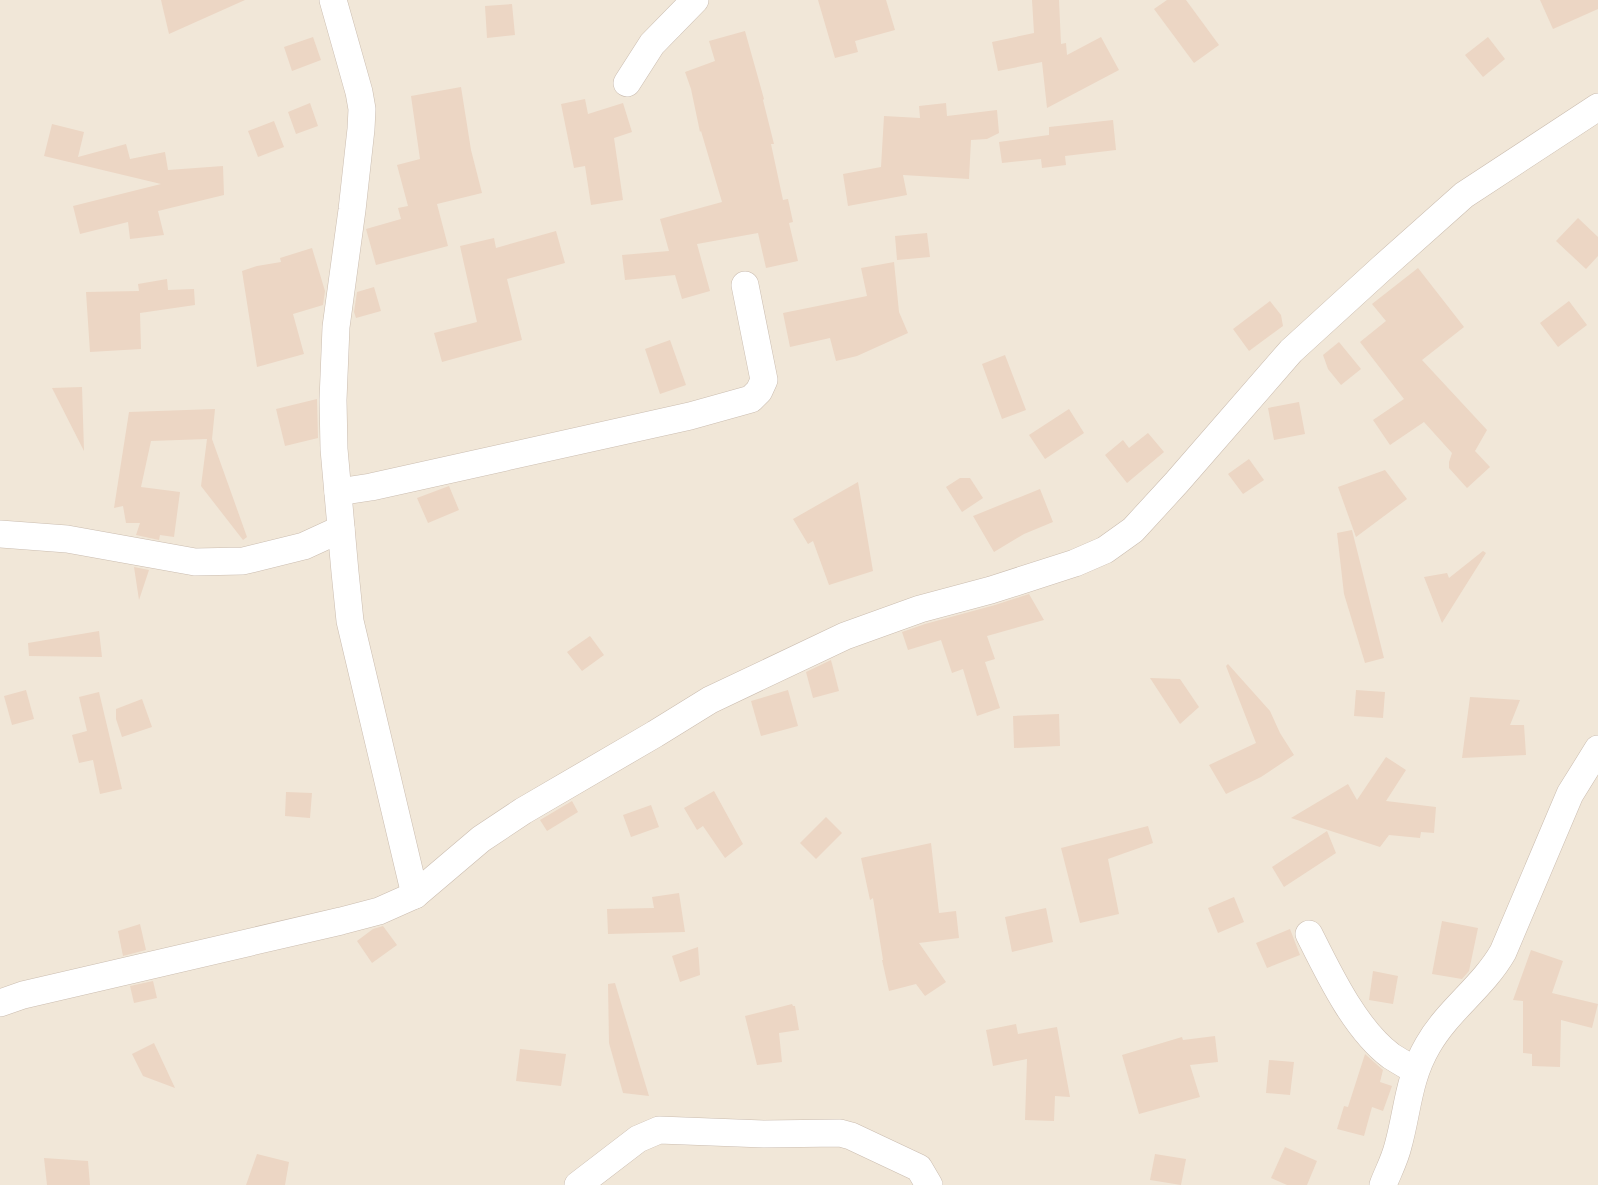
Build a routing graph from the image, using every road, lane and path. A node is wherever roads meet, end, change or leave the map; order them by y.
1 (333, 0) edge
2 (695, 0) edge
3 (627, 83) dead end
4 (1598, 107) edge
5 (745, 285) dead end
6 (338, 492) junction
7 (341, 529) junction
8 (0, 534) edge
9 (1598, 749) edge
10 (415, 895) junction
11 (1309, 934) dead end
12 (0, 1003) edge
13 (1415, 1070) junction
14 (578, 1185) edge
15 (929, 1185) edge
16 (1383, 1185) edge

1 - 6 street
2 - 3 street
4 - 10 street
5 - 6 street
6 - 7 street
7 - 8 street
7 - 10 street
9 - 13 street
10 - 12 street
11 - 13 street
13 - 16 street
14 - 15 street

